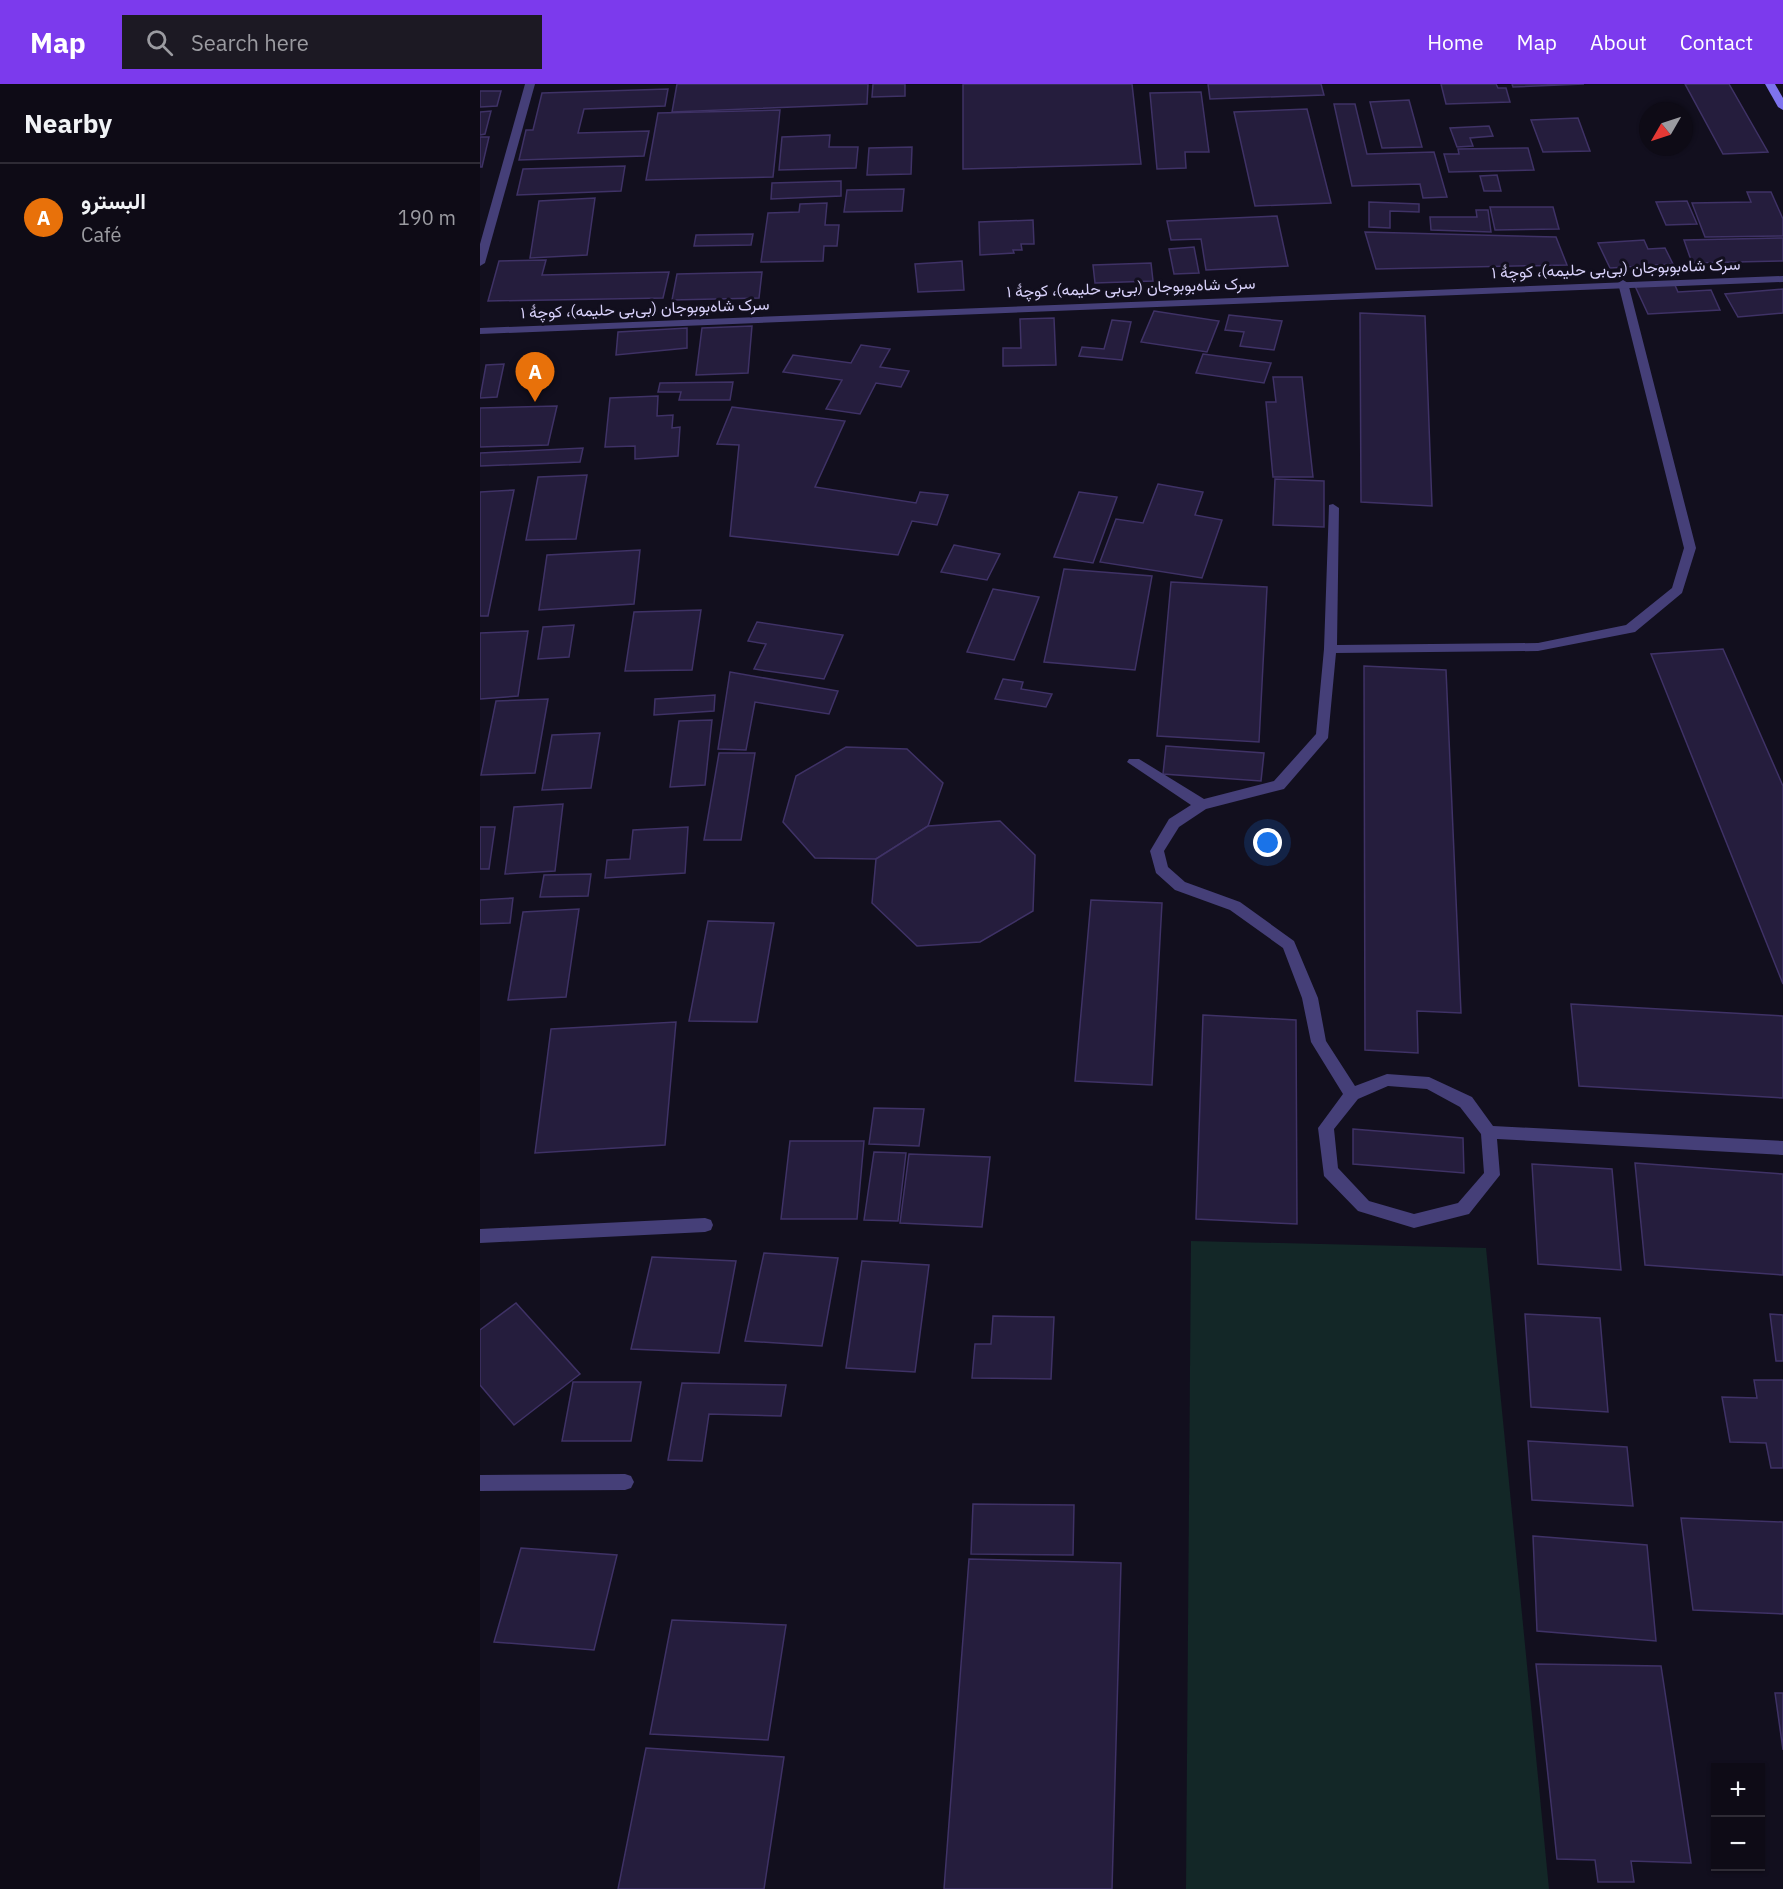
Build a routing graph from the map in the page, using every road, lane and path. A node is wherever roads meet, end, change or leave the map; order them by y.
1 (530, 84) edge
2 (1770, 84) edge
3 (1783, 106) edge
4 (480, 263) edge
5 (1783, 279) edge
6 (1623, 283) junction
7 (480, 331) edge
8 (1333, 508) dead end
9 (1330, 649) junction
10 (1134, 762) dead end
11 (1202, 805) junction
12 (1352, 1094) junction
13 (1489, 1132) junction
14 (1783, 1148) edge
15 (705, 1225) dead end
16 (480, 1236) edge
17 (625, 1482) dead end
18 (480, 1483) edge

1 - 4 street
2 - 3 street
5 - 6 street, سرک شاه‌بوبوجان (بی‌بی حلیمه)، کوچۀ ۱
6 - 7 street, سرک شاه‌بوبوجان (بی‌بی حلیمه)، کوچۀ ۱
6 - 9 street
8 - 9 street
9 - 11 street
10 - 11 street
11 - 12 street
12 - 13 street
12 - 13 street
13 - 14 street
15 - 16 street
17 - 18 street

